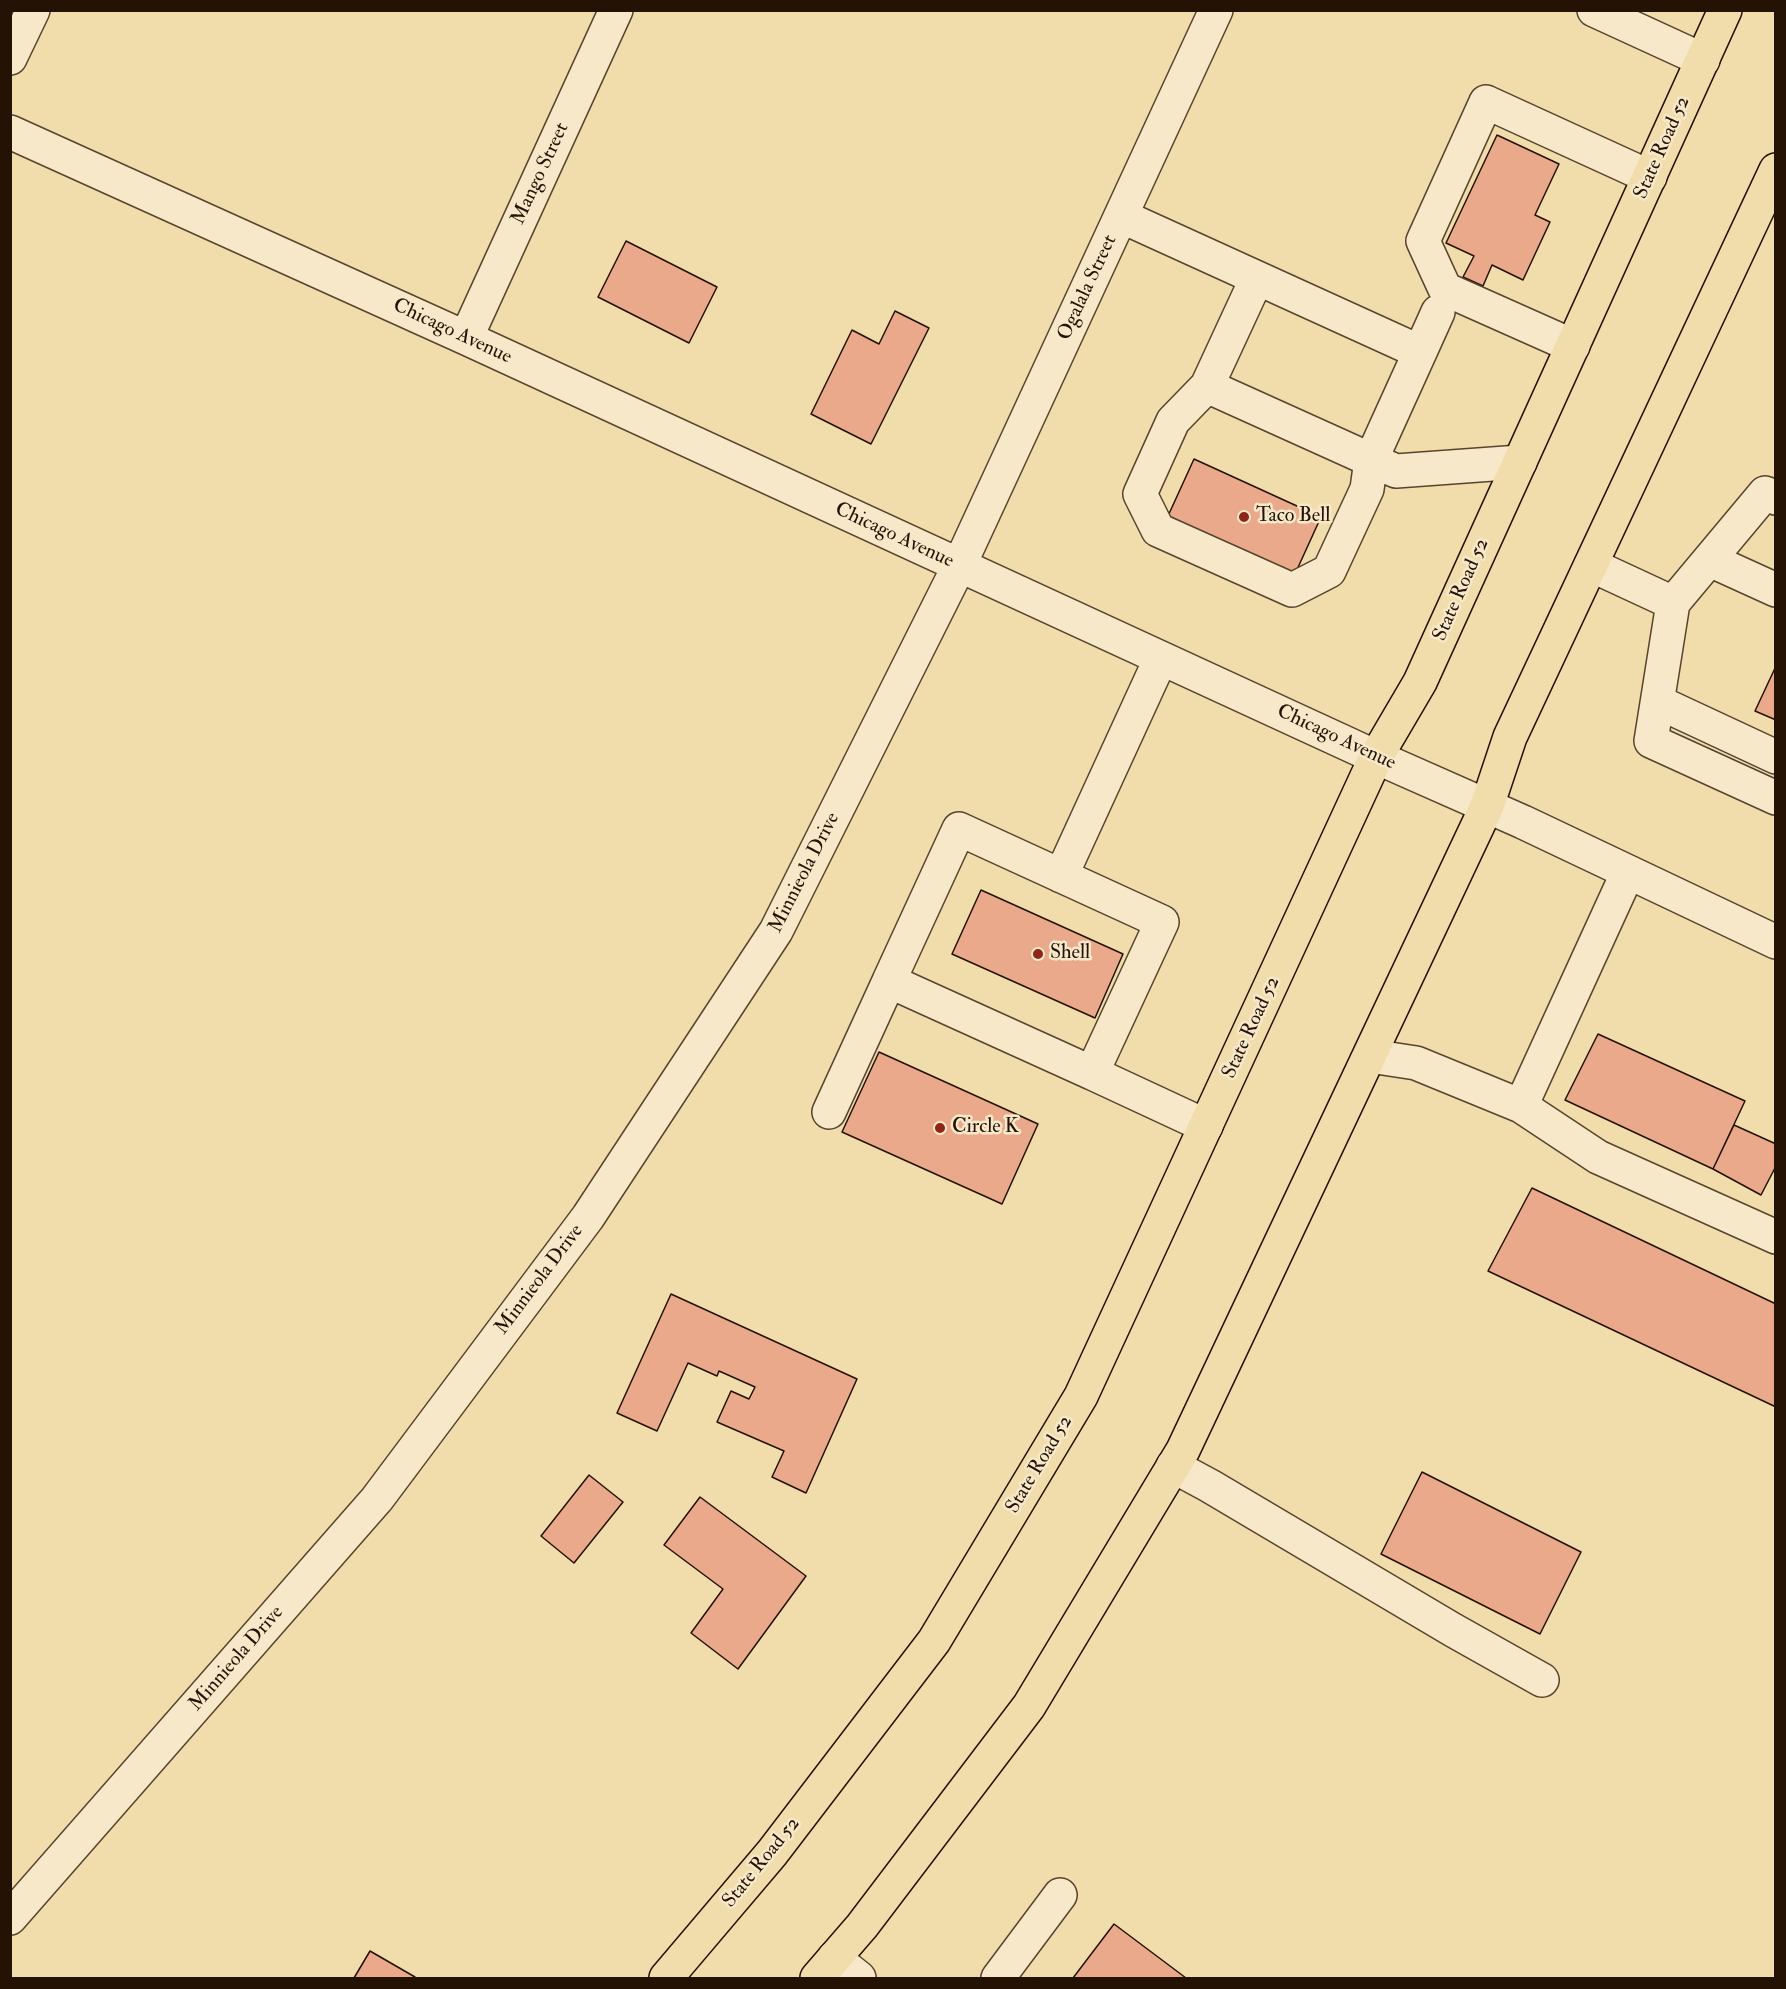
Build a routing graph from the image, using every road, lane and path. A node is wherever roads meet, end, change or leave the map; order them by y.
1 (33, 10) edge
2 (616, 10) edge
3 (1216, 10) edge
4 (1594, 10) edge
5 (1725, 10) edge
6 (10, 58) edge
7 (1703, 60) junction
8 (10, 132) edge
9 (1776, 170) edge
10 (1650, 177) junction
11 (1121, 216) junction
12 (1257, 278) junction
13 (1438, 312) dead end
14 (466, 338) junction
15 (1573, 346) junction
16 (1420, 352) junction
17 (1207, 386) junction
18 (1371, 460) junction
19 (1520, 462) junction
20 (1776, 498) edge
21 (1710, 560) junction
22 (1591, 565) junction
23 (959, 566) junction
24 (1776, 590) edge
25 (1673, 603) junction
26 (1161, 658) junction
27 (1658, 702) junction
28 (1376, 757) junction
29 (1776, 758) edge
30 (1776, 798) edge
31 (1487, 806) junction
32 (1628, 872) junction
33 (1061, 876) junction
34 (1776, 942) edge
35 (889, 981) junction
36 (1370, 1056) junction
37 (1092, 1073) junction
38 (1521, 1106) junction
39 (829, 1112) dead end
40 (1206, 1126) junction
41 (1776, 1237) edge
42 (1173, 1467) junction
43 (1542, 1680) dead end
44 (1060, 1895) dead end
45 (10, 1918) edge
46 (837, 1972) edge
47 (666, 1978) edge
48 (998, 1978) edge

1 - 6 street
2 - 14 street, Mango Street
3 - 11 street, Ogalala Street
4 - 7 street
5 - 7 main road, State Road 52
7 - 10 main road, State Road 52
8 - 14 street, Chicago Avenue
9 - 22 main road
10 - 15 main road, State Road 52
10 - 15 street
11 - 12 street
11 - 23 street, Ogalala Street
12 - 16 street
12 - 17 street
13 - 16 street
14 - 23 street, Chicago Avenue
15 - 19 main road, State Road 52
16 - 18 street
17 - 18 street
17 - 18 street
18 - 19 street
19 - 28 main road, State Road 52
20 - 21 street
21 - 24 street
21 - 25 street
22 - 25 street
22 - 31 main road
23 - 26 street, Chicago Avenue
23 - 45 street, Minnieola Drive
25 - 27 street
26 - 28 street, Chicago Avenue
26 - 33 street
27 - 29 street
27 - 30 street
28 - 31 street, Chicago Avenue
28 - 40 main road, State Road 52
31 - 32 street, Chicago Avenue
31 - 36 main road
32 - 34 street, Chicago Avenue
32 - 38 street
33 - 35 street
33 - 37 street
35 - 37 street
35 - 39 street
36 - 38 street
36 - 42 main road
37 - 40 street
38 - 41 street
40 - 47 main road, State Road 52
42 - 43 street
42 - 46 main road
44 - 48 street

